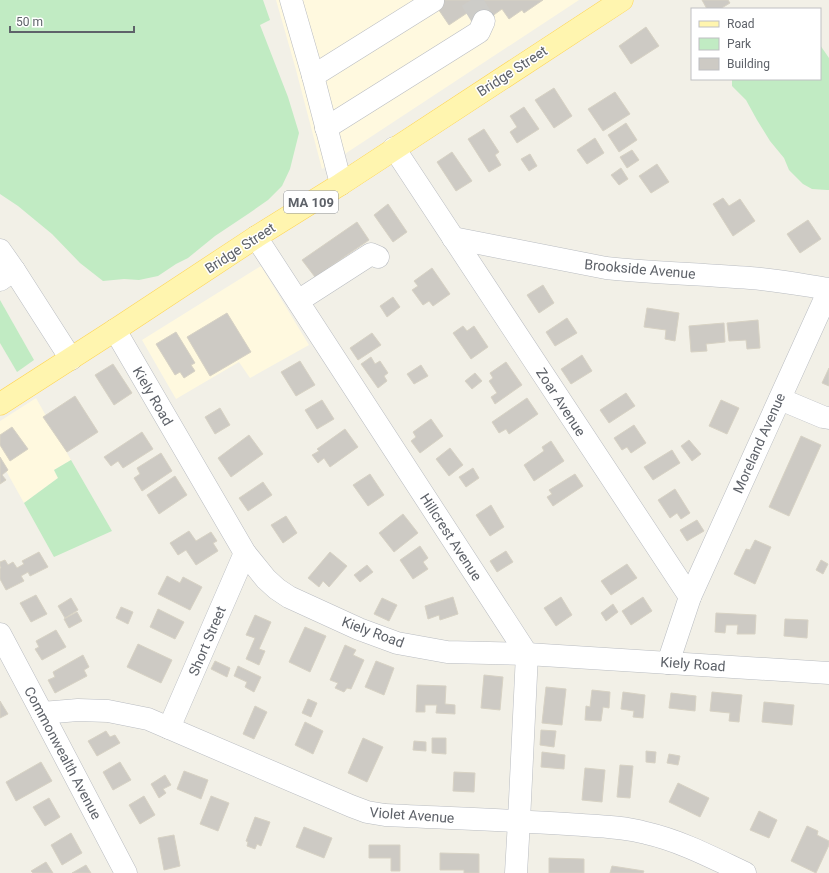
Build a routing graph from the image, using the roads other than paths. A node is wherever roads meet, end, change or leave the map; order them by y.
1 (291, 0) edge
2 (622, 0) edge
3 (433, 1) edge
4 (484, 21) dead end
5 (313, 76) junction
6 (326, 128) junction
7 (394, 148) junction
8 (341, 184) junction
9 (256, 237) junction
10 (452, 238) junction
11 (0, 250) edge
12 (378, 257) dead end
13 (7, 275) edge
14 (829, 289) edge
15 (298, 301) junction
16 (116, 330) junction
17 (71, 359) junction
18 (780, 399) junction
19 (0, 404) edge
20 (829, 418) edge
21 (245, 553) junction
22 (690, 597) junction
23 (0, 634) edge
24 (527, 654) junction
25 (668, 663) junction
26 (829, 673) edge
27 (42, 713) junction
28 (169, 728) junction
29 (519, 821) junction
30 (126, 873) edge
31 (516, 873) edge
32 (745, 873) edge

1 - 5 street
2 - 7 main road, Bridge Street / MA 109
3 - 5 street
4 - 6 street
5 - 6 street
6 - 8 street
7 - 8 main road, Bridge Street / MA 109
7 - 10 street, Zoar Avenue
8 - 9 main road, Bridge Street / MA 109
9 - 15 street, Hillcrest Avenue
9 - 16 main road, Bridge Street / MA 109
10 - 14 street, Brookside Avenue
10 - 22 street, Zoar Avenue
11 - 13 street
12 - 15 street
13 - 17 street
14 - 18 street, Moreland Avenue
15 - 24 street, Hillcrest Avenue
16 - 17 main road, Bridge Street / MA 109
16 - 21 street, Kiely Road
17 - 19 main road, Bridge Street / MA 109
18 - 20 street
18 - 22 street, Moreland Avenue
21 - 24 street, Kiely Road
21 - 28 street, Short Street
22 - 25 street
23 - 27 street, Commonwealth Avenue
24 - 25 street, Kiely Road
24 - 29 street
25 - 26 street, Kiely Road
27 - 28 street, Violet Avenue
27 - 30 street, Commonwealth Avenue
28 - 29 street, Violet Avenue
29 - 31 street
29 - 32 street, Violet Avenue

